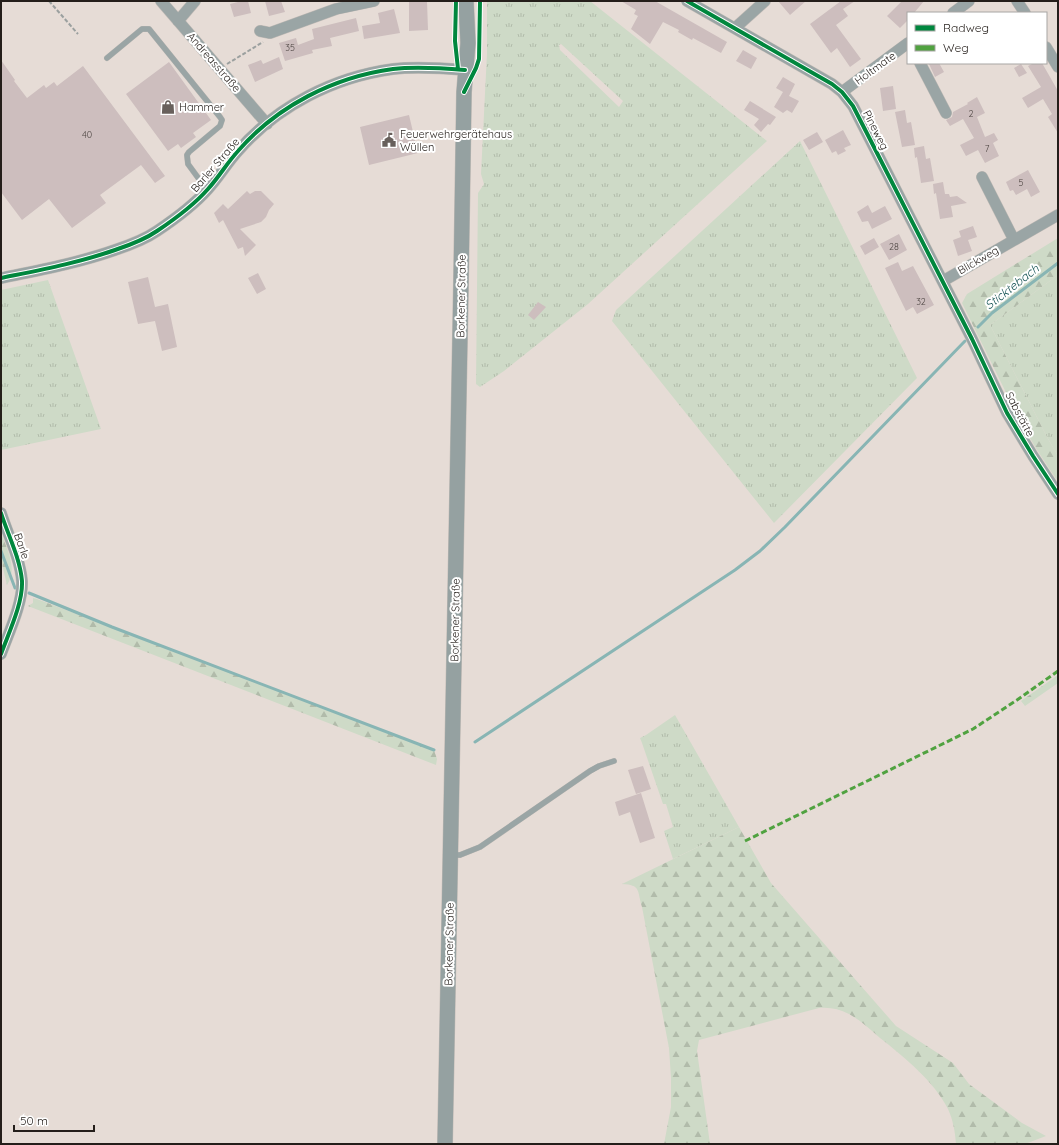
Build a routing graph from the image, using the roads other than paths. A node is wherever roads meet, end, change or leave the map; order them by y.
1 (160, 1) edge
2 (195, 1) edge
3 (374, 1) edge
4 (466, 1) edge
5 (687, 1) edge
6 (765, 1) edge
7 (969, 1) edge
8 (1017, 1) edge
9 (954, 12) edge
10 (1024, 12) edge
11 (178, 21) junction
12 (735, 28) junction
13 (265, 32) road end
14 (907, 44) edge
15 (1047, 49) edge
16 (107, 58) dead end
17 (921, 64) edge
18 (1058, 67) edge
19 (465, 70) junction
20 (842, 92) junction
21 (946, 113) dead end
22 (267, 124) junction
23 (982, 177) dead end
24 (207, 190) junction
25 (1058, 215) edge
26 (1014, 240) junction
27 (1, 278) edge
28 (943, 281) junction
29 (972, 339) joint
30 (1058, 494) edge
31 (1, 513) edge
32 (1, 654) edge
33 (614, 762) dead end
34 (451, 856) junction
35 (445, 1144) edge

1 - 11 street, Andreasstraße
2 - 11 street
3 - 13 street
4 - 19 main road, Borkener Straße
5 - 12 street, Pineweg
6 - 12 street
7 - 9 street
8 - 10 street
11 - 22 street, Andreasstraße
12 - 20 street, Pineweg
14 - 20 street, Holtmate
15 - 18 street
16 - 24 lane
17 - 21 street
19 - 22 street, Barler Straße
19 - 34 main road, Borkener Straße
20 - 28 street, Pineweg
22 - 24 street, Barler Straße
23 - 26 street
24 - 27 street, Barler Straße
25 - 26 street, Blickweg
26 - 28 street, Blickweg
28 - 29 street, Pineweg
29 - 30 street, Sabstätte
31 - 32 street, Barle
33 - 34 lane
34 - 35 main road, Borkener Straße

